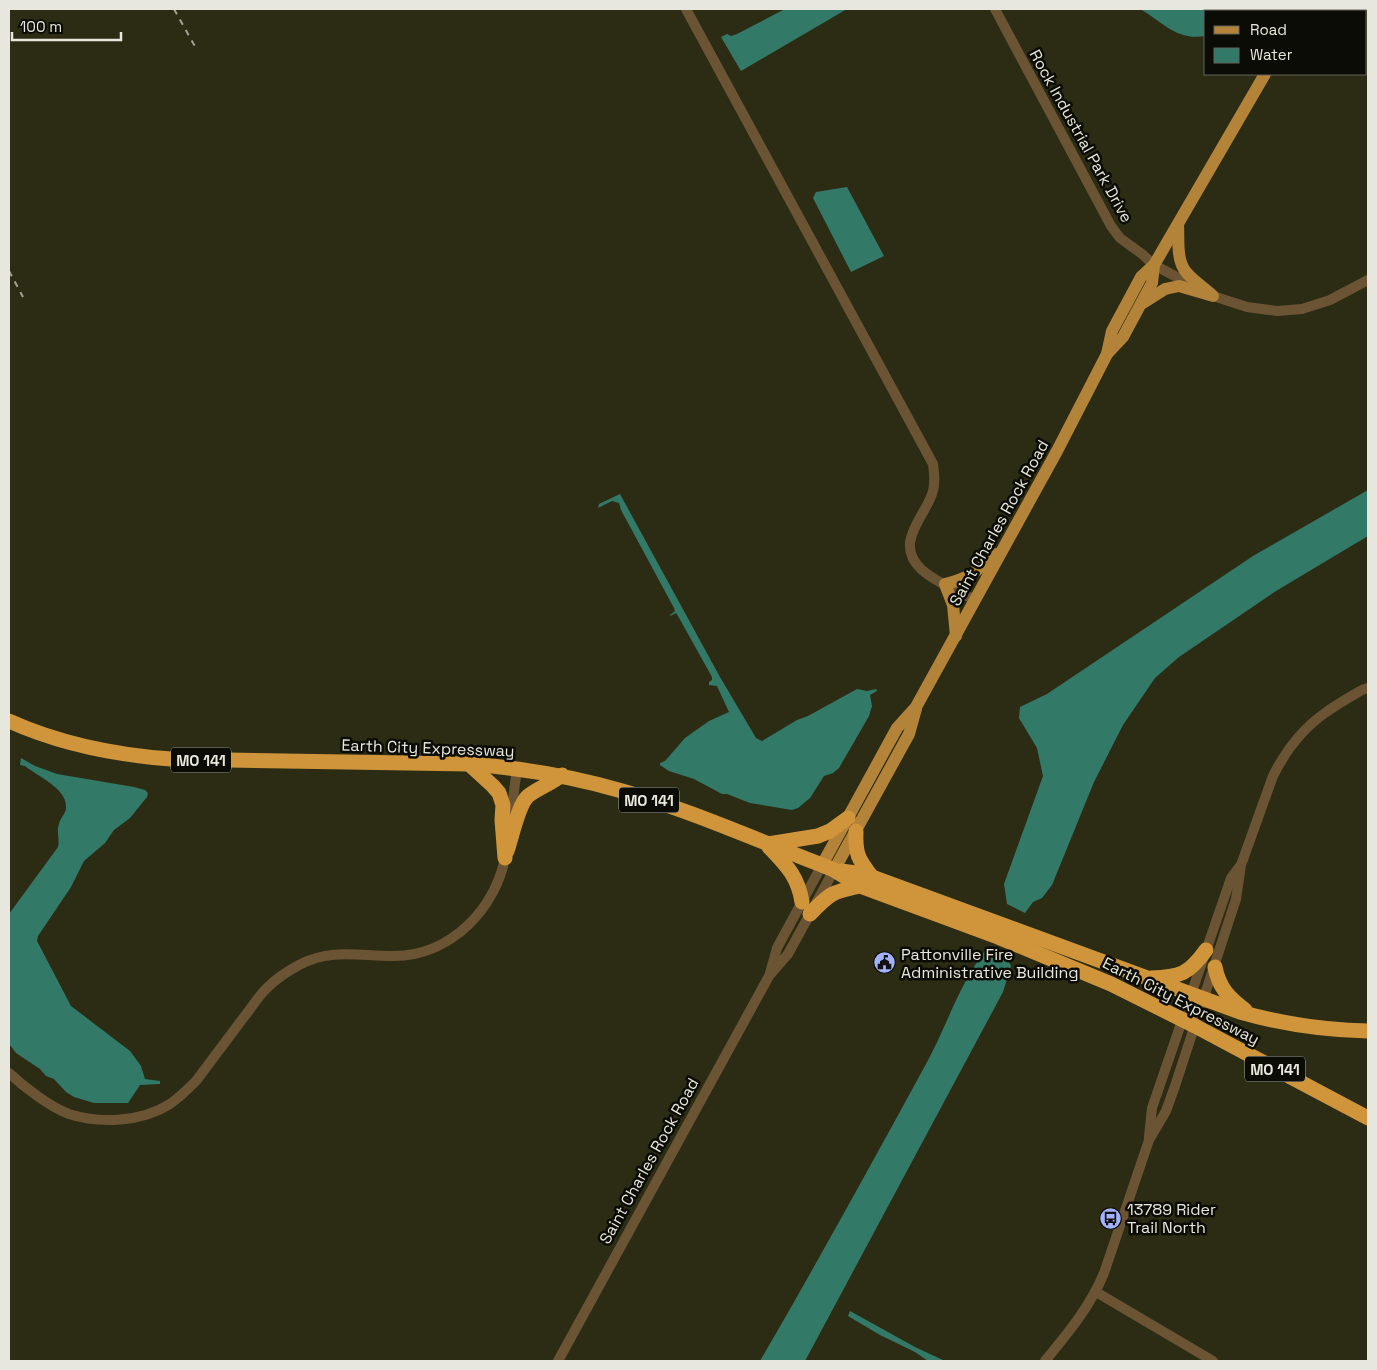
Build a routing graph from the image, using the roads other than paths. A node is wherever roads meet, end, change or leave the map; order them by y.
1 (686, 9) edge
2 (995, 9) edge
3 (1263, 75) edge
4 (1178, 225) junction
5 (1154, 265) junction
6 (1368, 280) edge
7 (1214, 296) junction
8 (1141, 304) junction
9 (1107, 354) junction
10 (1003, 549) junction
11 (945, 584) junction
12 (975, 600) junction
13 (956, 636) junction
14 (1368, 688) edge
15 (9, 721) edge
16 (469, 764) junction
17 (517, 768) junction
18 (562, 775) junction
19 (852, 825) junction
20 (766, 844) junction
21 (505, 858) junction
22 (1241, 865) junction
23 (828, 867) junction
24 (866, 881) junction
25 (806, 908) junction
26 (1206, 950) junction
27 (1215, 967) junction
28 (769, 976) junction
29 (1145, 978) junction
30 (1197, 997) junction
31 (1252, 1016) junction
32 (1189, 1023) junction
33 (1368, 1032) edge
34 (9, 1073) edge
35 (1368, 1118) edge
36 (1149, 1140) junction
37 (1096, 1292) junction
38 (558, 1361) edge
39 (1045, 1361) edge
40 (1213, 1361) edge

1 - 11 street
2 - 5 street, Rock Industrial Park Drive
3 - 4 main road, Saint Charles Rock Road
4 - 5 main road, Saint Charles Rock Road
4 - 7 main road
5 - 7 street, Rock Industrial Park Drive
5 - 8 main road, Saint Charles Rock Road
5 - 9 main road, Saint Charles Rock Road
6 - 7 street, Rock Industrial Park Drive
7 - 8 main road
8 - 9 main road, Saint Charles Rock Road
9 - 10 main road, Saint Charles Rock Road
10 - 11 main road
10 - 12 main road, Saint Charles Rock Road
11 - 12 street
11 - 13 main road
12 - 13 main road, Saint Charles Rock Road
13 - 19 main road, Saint Charles Rock Road
14 - 22 street
15 - 16 highway, Earth City Expressway / MO 141
16 - 17 highway, Earth City Expressway / MO 141
16 - 21 highway
17 - 18 highway, Earth City Expressway / MO 141
17 - 21 street
18 - 20 highway, Earth City Expressway / MO 141
18 - 21 highway
19 - 20 highway
19 - 23 main road, Saint Charles Rock Road
19 - 24 highway
20 - 23 highway, Earth City Expressway / MO 141
20 - 25 highway
21 - 34 street
22 - 26 street
22 - 27 street
23 - 24 highway, Earth City Expressway / MO 141
23 - 25 street, Saint Charles Rock Road
23 - 25 street, Saint Charles Rock Road
24 - 25 highway
24 - 29 highway, Earth City Expressway / MO 141
24 - 32 highway, Earth City Expressway / MO 141
25 - 28 street, Saint Charles Rock Road
25 - 28 street, Saint Charles Rock Road
26 - 29 highway
26 - 30 street
27 - 30 street
27 - 31 highway
28 - 38 street, Saint Charles Rock Road
29 - 30 highway, Earth City Expressway / MO 141
30 - 31 highway, Earth City Expressway / MO 141
30 - 32 street
31 - 33 highway, Earth City Expressway / MO 141
32 - 35 highway, Earth City Expressway / MO 141
32 - 36 street
32 - 36 street
36 - 37 street
37 - 39 street
37 - 40 street

